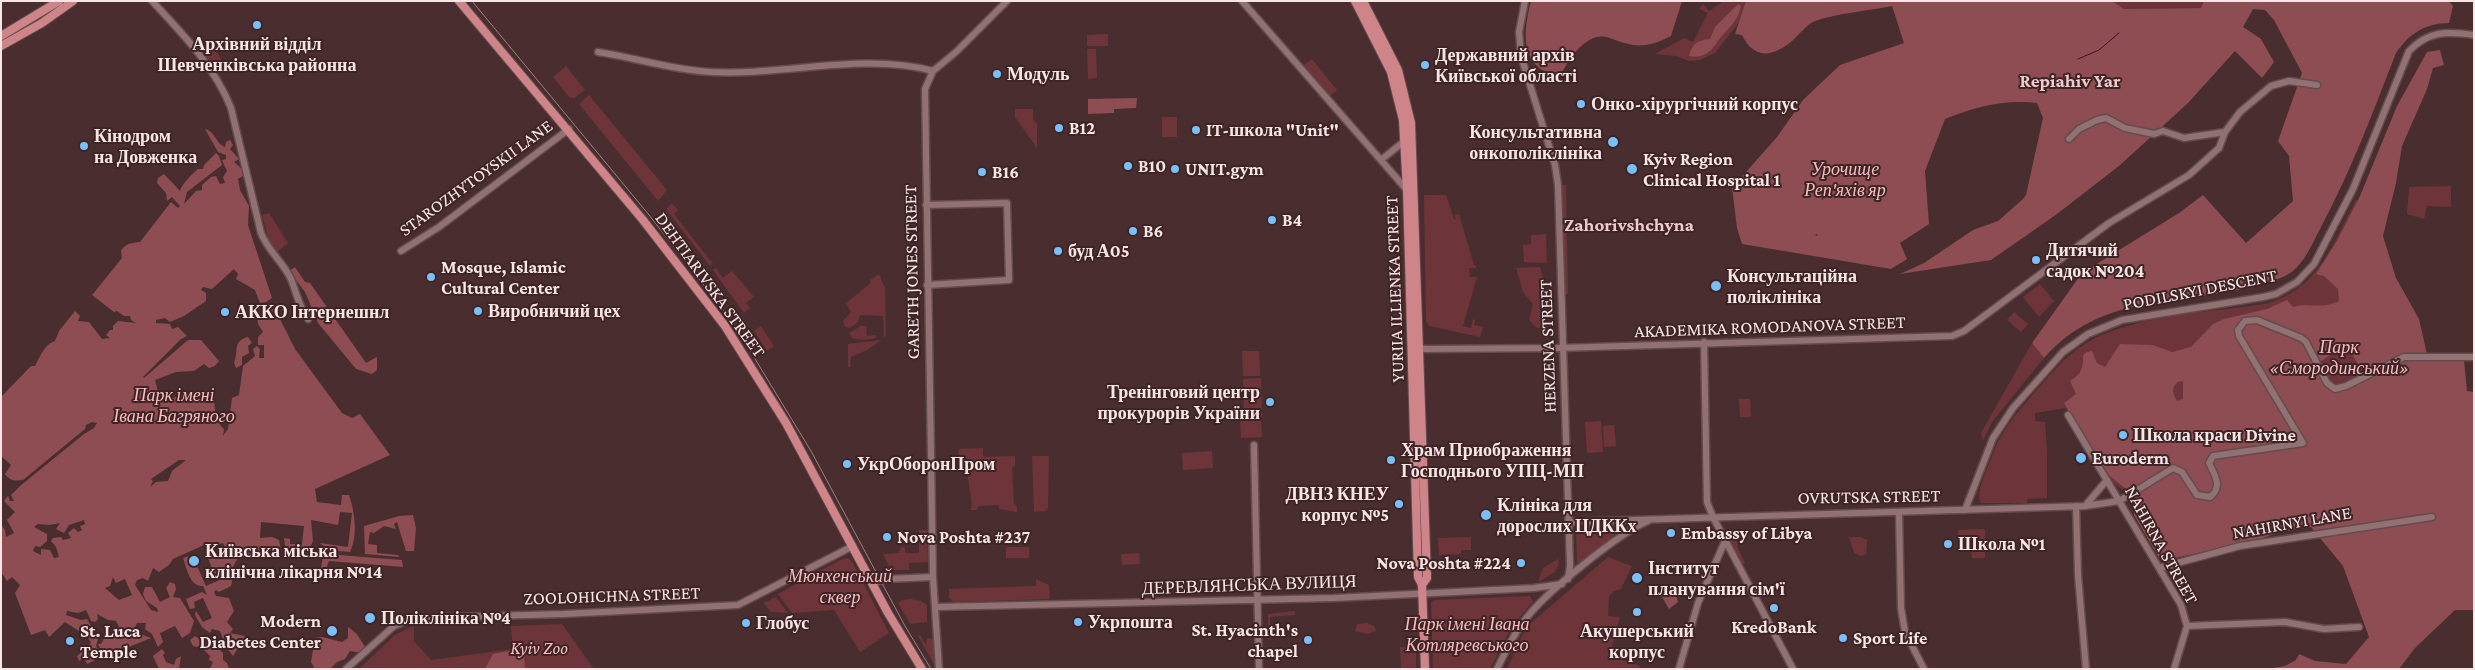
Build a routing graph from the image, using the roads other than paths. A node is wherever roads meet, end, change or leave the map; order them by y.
1 (59, 1) edge
2 (73, 1) edge
3 (152, 1) edge
4 (460, 1) edge
5 (1007, 1) edge
6 (1242, 1) edge
7 (1355, 1) edge
8 (1363, 1) edge
9 (1525, 1) edge
10 (2474, 35) edge
11 (1, 36) edge
12 (1, 46) edge
13 (598, 52) dead end
14 (933, 71) junction
15 (2317, 84) dead end
16 (569, 129) junction
17 (2225, 132) junction
18 (1408, 138) junction
19 (2069, 139) dead end
20 (1381, 160) junction
21 (1407, 190) junction
22 (1414, 196) junction
23 (926, 205) junction
24 (401, 251) dead end
25 (927, 285) junction
26 (308, 319) dead end
27 (1704, 342) junction
28 (1415, 347) junction
29 (1564, 348) junction
30 (2474, 357) edge
31 (2068, 415) dead end
32 (1254, 445) dead end
33 (2107, 480) junction
34 (2119, 501) junction
35 (2076, 506) junction
36 (2084, 506) junction
37 (1965, 510) junction
38 (1899, 512) junction
39 (1712, 517) junction
40 (2432, 517) dead end
41 (1654, 519) junction
42 (1569, 522) junction
43 (1725, 541) junction
44 (853, 546) junction
45 (2159, 568) junction
46 (933, 577) junction
47 (1568, 579) junction
48 (872, 583) junction
49 (1562, 584) junction
50 (1423, 589) junction
51 (1258, 600) junction
52 (936, 607) junction
53 (2187, 626) junction
54 (2359, 627) dead end
55 (346, 669) edge
56 (922, 669) edge
57 (940, 669) edge
58 (1259, 669) edge
59 (1425, 669) edge
60 (1497, 669) edge
61 (1679, 669) edge
62 (1793, 669) edge
63 (1924, 669) edge
64 (2086, 669) edge
65 (2174, 669) edge

1 - 11 main road
2 - 12 main road
3 - 26 street
4 - 16 main road, DEHTIARIVSKA STREET
5 - 14 street, GARETH JONES STREET
6 - 20 street
7 - 18 main road, YURIIA ILLIENKA STREET
8 - 18 main road, YURIIA ILLIENKA STREET
9 - 29 street, HERZENA STREET
10 - 37 street, PODILSKYI DESCENT
13 - 14 street
14 - 23 street, GARETH JONES STREET
15 - 17 street, AKADEMIKA ROMODANOVA STREET
16 - 24 street, STAROZHYTOYSKII LANE
16 - 44 main road, DEHTIARIVSKA STREET
17 - 19 street
17 - 27 street, AKADEMIKA ROMODANOVA STREET
18 - 20 street
18 - 21 main road, YURIIA ILLIENKA STREET
18 - 22 main road, YURIIA ILLIENKA STREET
20 - 21 street
21 - 22 street
21 - 28 main road, YURIIA ILLIENKA STREET
22 - 28 main road, YURIIA ILLIENKA STREET
23 - 25 street, GARETH JONES STREET
23 - 25 street
25 - 46 street, GARETH JONES STREET
27 - 29 street, AKADEMIKA ROMODANOVA STREET
27 - 39 street
28 - 29 street, AKADEMIKA ROMODANOVA STREET
28 - 50 main road, YURIIA ILLIENKA STREET
29 - 42 street, HERZENA STREET
30 - 34 street
31 - 33 street, NAHIRNA STREET
32 - 51 street
33 - 34 street, NAHIRNA STREET
33 - 36 street
34 - 36 street, OVRUTSKA STREET
34 - 45 street, NAHIRNA STREET
35 - 36 street, OVRUTSKA STREET
35 - 37 street, OVRUTSKA STREET
35 - 64 street
37 - 38 street, OVRUTSKA STREET
38 - 39 street, OVRUTSKA STREET
38 - 63 street
39 - 41 street, OVRUTSKA STREET
39 - 43 street
40 - 45 street, NAHIRNYI LANE
41 - 42 street, OVRUTSKA STREET
41 - 47 street, OVRUTSKA STREET
42 - 47 street, HERZENA STREET
43 - 61 street
43 - 62 street
44 - 48 main road, DEHTIARIVSKA STREET
44 - 55 street, ZOOLOHICHNA STREET
45 - 53 street, NAHIRNA STREET
46 - 48 street
46 - 52 street, GARETH JONES STREET
47 - 49 street
48 - 56 main road, DEHTIARIVSKA STREET
49 - 50 street, ДЕРЕВЛЯНСЬКА ВУЛИЦЯ
49 - 60 street
50 - 51 street, ДЕРЕВЛЯНСЬКА ВУЛИЦЯ
50 - 59 main road, YURIIA ILLIENKA STREET
51 - 52 street, ДЕРЕВЛЯНСЬКА ВУЛИЦЯ
51 - 58 street
52 - 57 street, GARETH JONES STREET
53 - 54 street
53 - 65 street, NAHIRNA STREET

